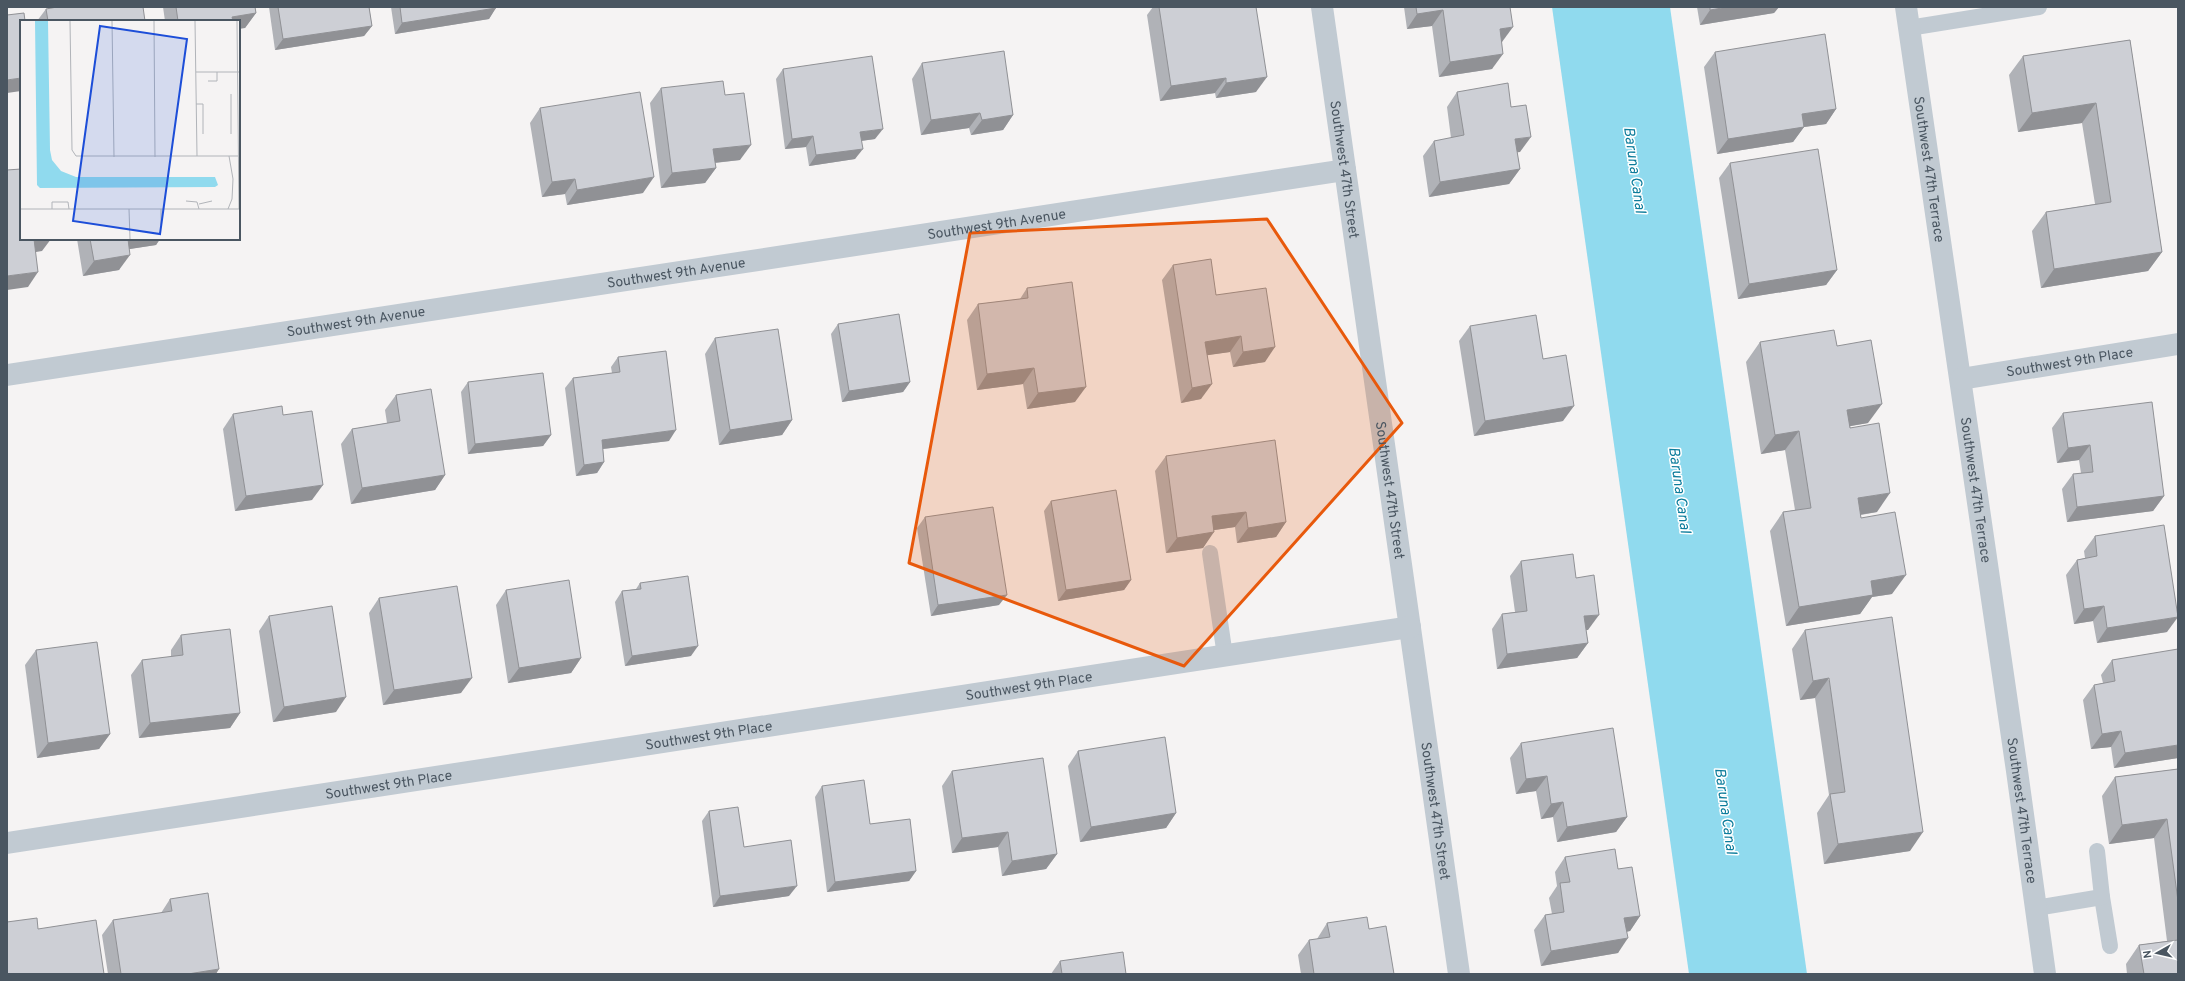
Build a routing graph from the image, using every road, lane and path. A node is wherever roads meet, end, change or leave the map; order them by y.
1 (1322, 7) edge
2 (1906, 7) edge
3 (2039, 7) edge
4 (1909, 28) junction
5 (1345, 170) junction
6 (2178, 344) edge
7 (7, 375) edge
8 (1961, 379) junction
9 (1210, 552) edge
10 (1410, 627) junction
11 (1225, 656) junction
12 (7, 843) edge
13 (2096, 851) dead end
14 (2102, 897) junction
15 (2036, 908) junction
16 (2110, 946) dead end
17 (1459, 974) edge
18 (2045, 974) edge

1 - 5 street, Southwest 47th Street
2 - 4 street, Southwest 47th Terrace
3 - 4 lane
4 - 8 street, Southwest 47th Terrace
5 - 7 street, Southwest 9th Avenue
5 - 10 street, Southwest 47th Street
6 - 8 street, Southwest 9th Place
8 - 15 street, Southwest 47th Terrace
9 - 11 lane
10 - 11 street, Southwest 9th Place
10 - 17 street, Southwest 47th Street
11 - 12 street, Southwest 9th Place
13 - 14 lane
14 - 15 lane
14 - 16 lane
15 - 18 street, Southwest 47th Terrace

